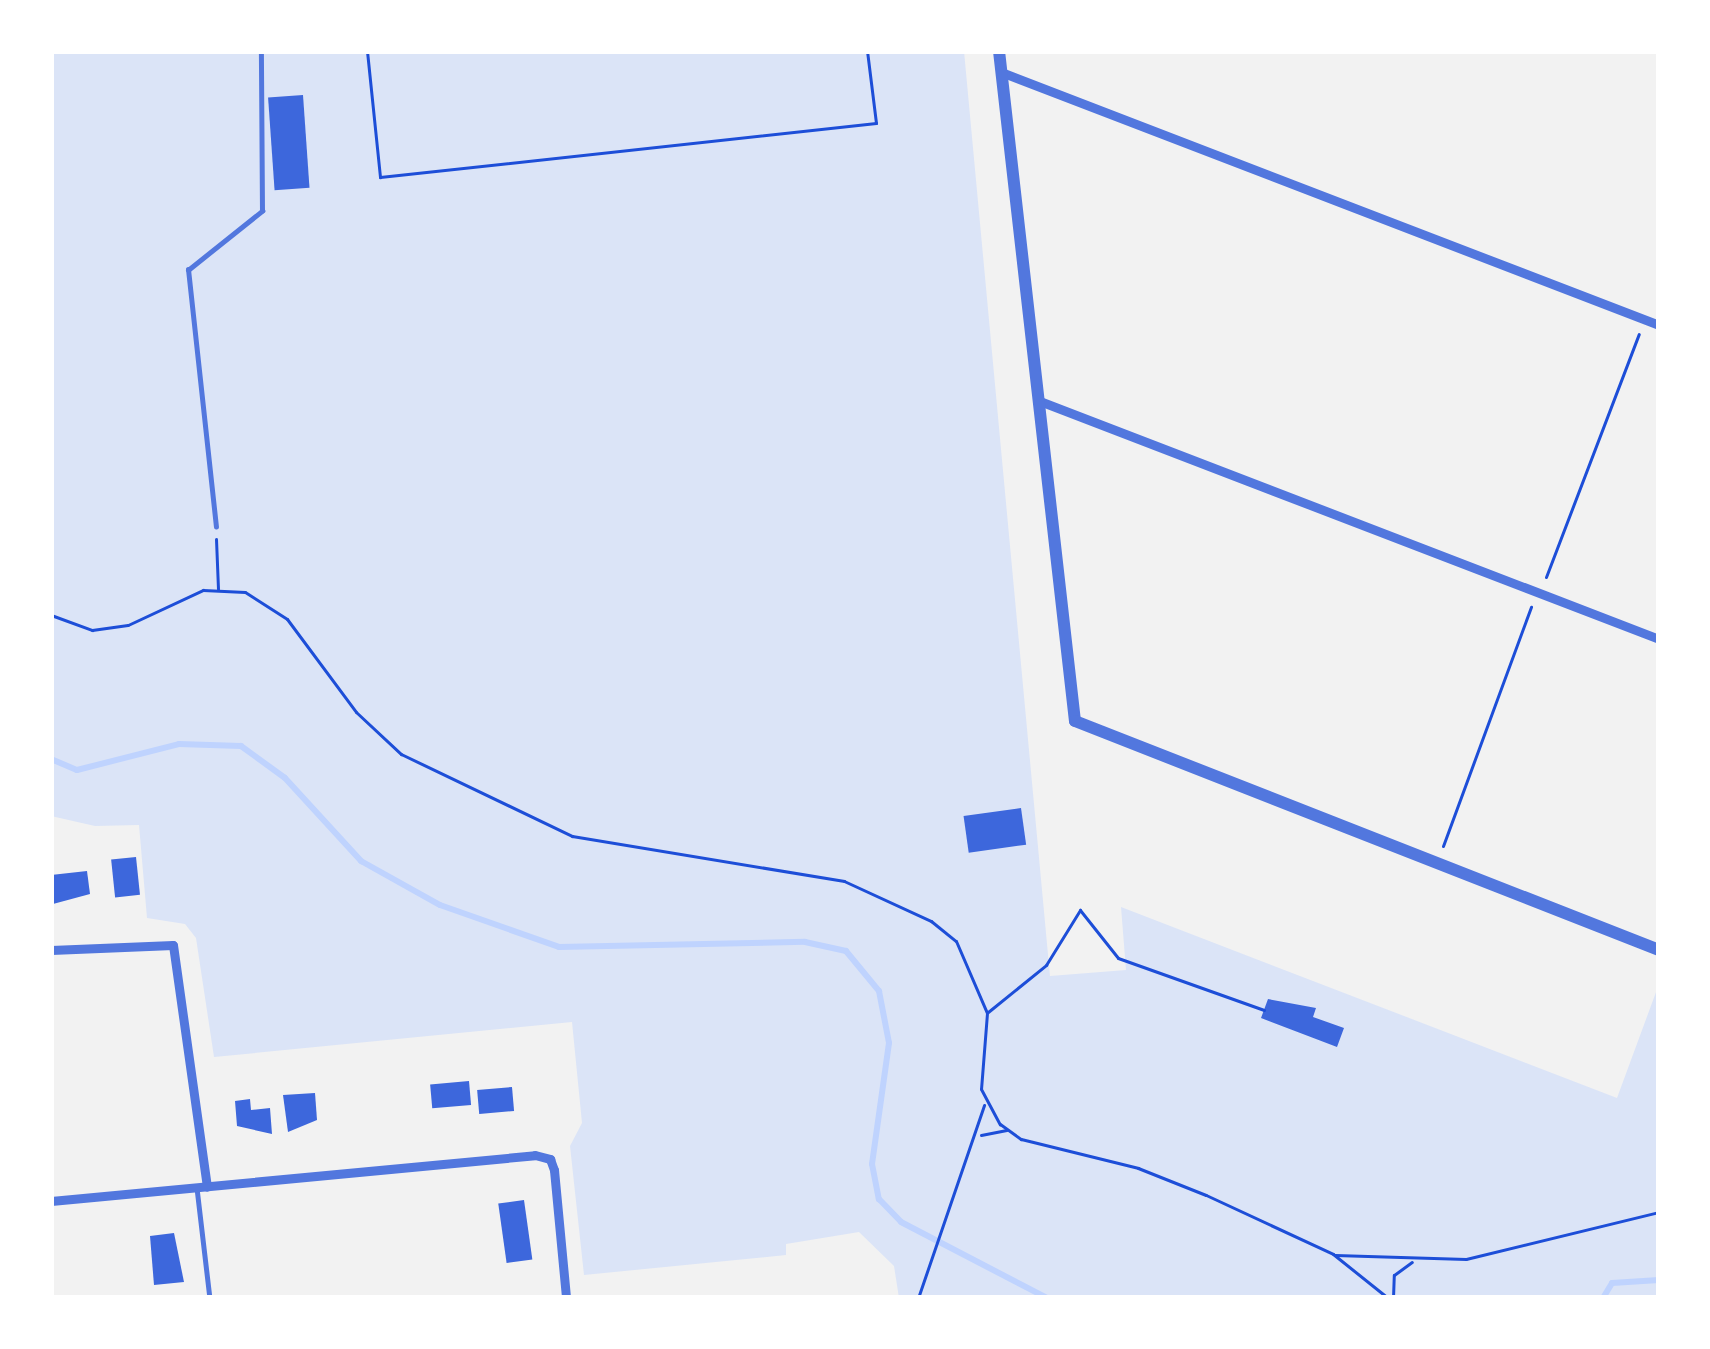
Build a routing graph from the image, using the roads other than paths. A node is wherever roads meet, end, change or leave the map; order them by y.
1 (261, 51) edge
2 (999, 51) edge
3 (1001, 72) junction
4 (1659, 325) edge
5 (1036, 400) junction
6 (216, 527) road end
7 (1659, 639) edge
8 (51, 950) edge
9 (1659, 950) edge
10 (202, 1187) junction
11 (51, 1201) edge
12 (210, 1298) edge
13 (566, 1298) edge

1 - 6 lane
2 - 3 street
3 - 4 street
3 - 5 street
5 - 7 street
5 - 9 street
8 - 10 street
10 - 11 street
10 - 12 lane
10 - 13 street

